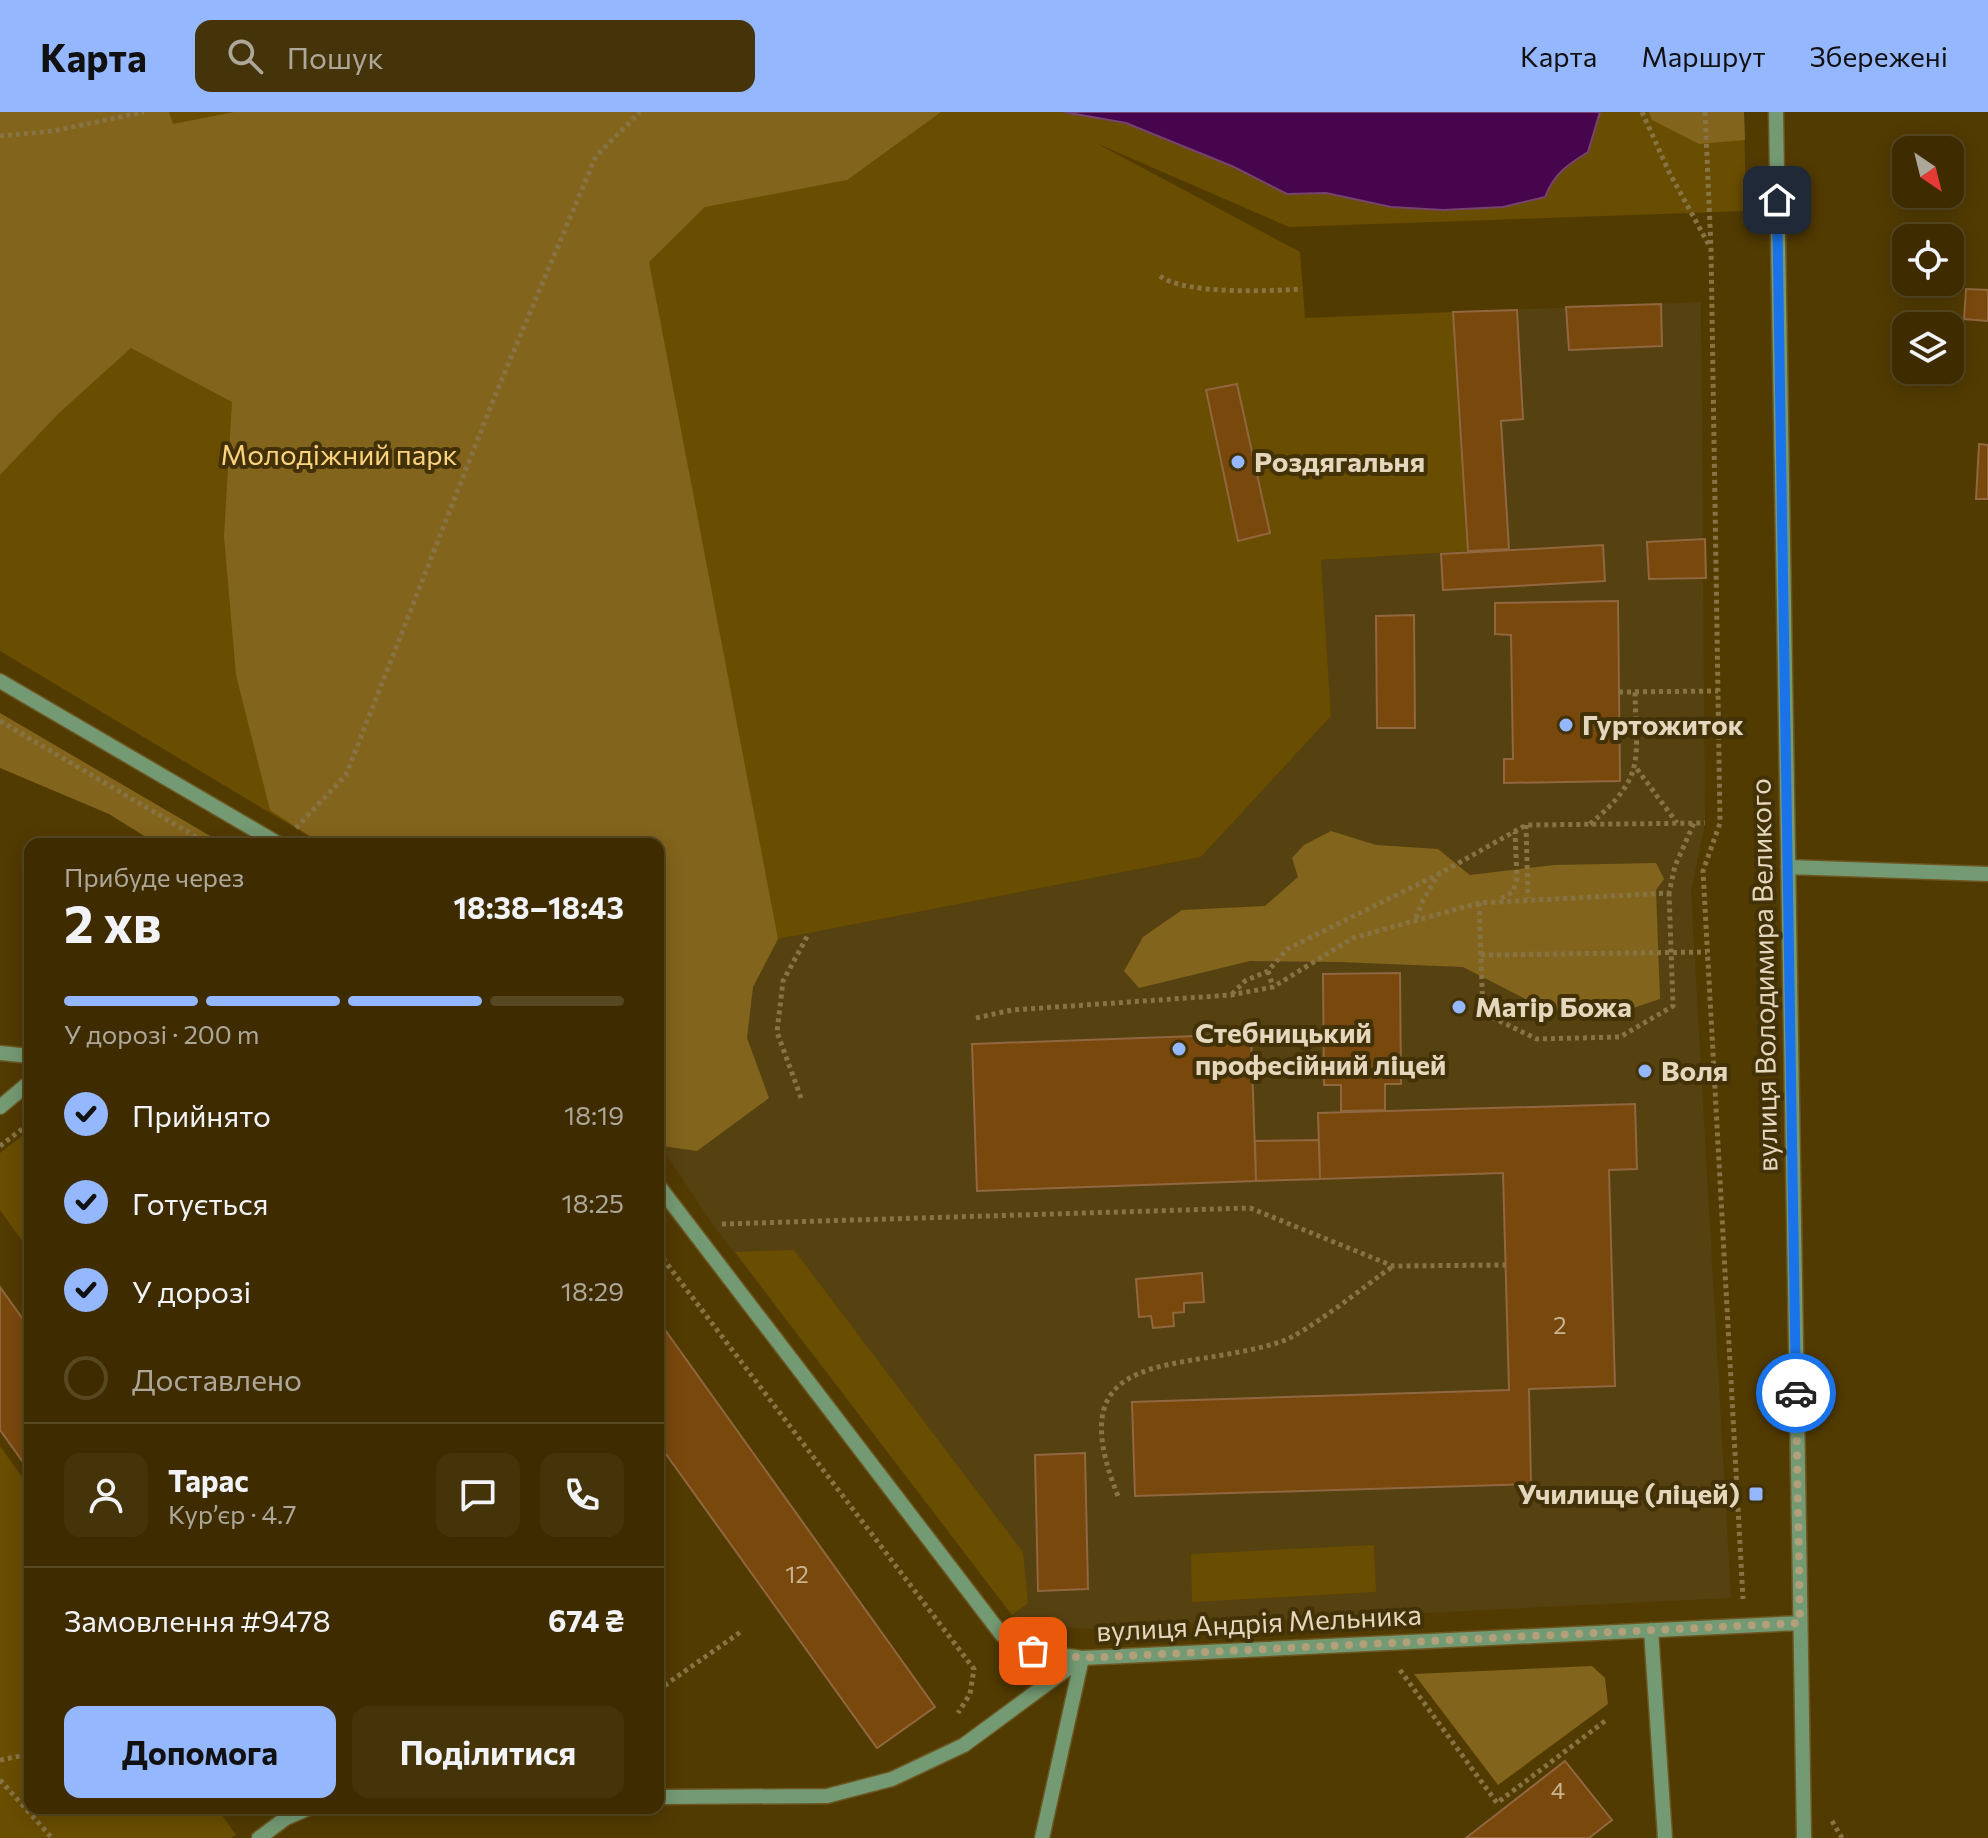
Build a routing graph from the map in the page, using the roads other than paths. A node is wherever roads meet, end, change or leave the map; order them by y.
1 (1776, 112) edge
2 (0, 681) edge
3 (268, 838) edge
4 (1788, 867) junction
5 (1988, 874) edge
6 (0, 1053) edge
7 (24, 1055) edge
8 (24, 1087) edge
9 (0, 1107) edge
10 (664, 1193) edge
11 (1800, 1623) junction
12 (1651, 1630) junction
13 (1082, 1658) junction
14 (664, 1797) edge
15 (295, 1814) edge
16 (259, 1838) edge
17 (1042, 1838) edge
18 (1665, 1838) edge
19 (1804, 1838) edge

1 - 4 street, вулиця Володимира Великого
2 - 3 street
4 - 5 street
4 - 11 street, вулиця Володимира Великого
6 - 7 street
8 - 9 street
10 - 13 street, вулиця Андрія Мельника
11 - 12 street, вулиця Андрія Мельника
11 - 19 street, вулиця Володимира Великого
12 - 13 street, вулиця Андрія Мельника
12 - 18 street
13 - 14 street
13 - 17 street
15 - 16 street

